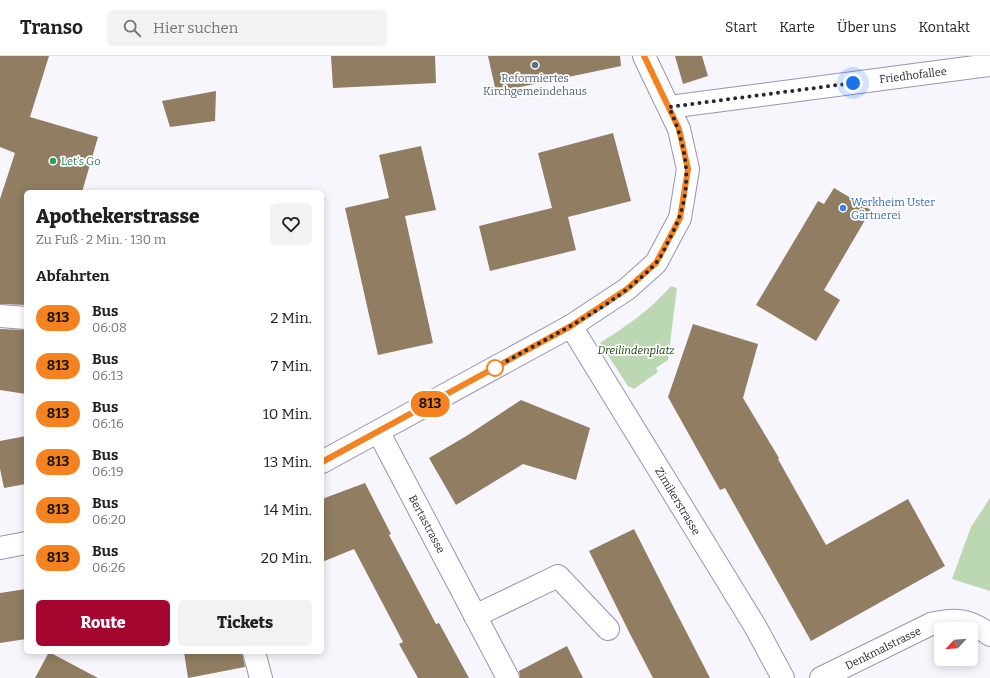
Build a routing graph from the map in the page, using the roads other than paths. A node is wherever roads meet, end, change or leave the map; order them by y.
1 (644, 56) edge
2 (990, 65) edge
3 (669, 107) junction
4 (0, 316) edge
5 (24, 318) edge
6 (571, 326) junction
7 (379, 433) junction
8 (324, 461) edge
9 (24, 543) edge
10 (0, 548) edge
11 (475, 616) junction
12 (608, 629) dead end
13 (990, 635) edge
14 (255, 654) edge
15 (261, 678) edge
16 (508, 678) edge
17 (783, 678) edge
18 (821, 678) edge

1 - 3 street
2 - 3 street, Friedhofallee
3 - 6 street
4 - 5 street
6 - 7 street
6 - 17 street, Zimikerstrasse
7 - 8 street
7 - 11 street, Bertastrasse
9 - 10 street
11 - 12 street
11 - 16 street, Bertastrasse
13 - 18 street, Denkmalstrasse
14 - 15 street

